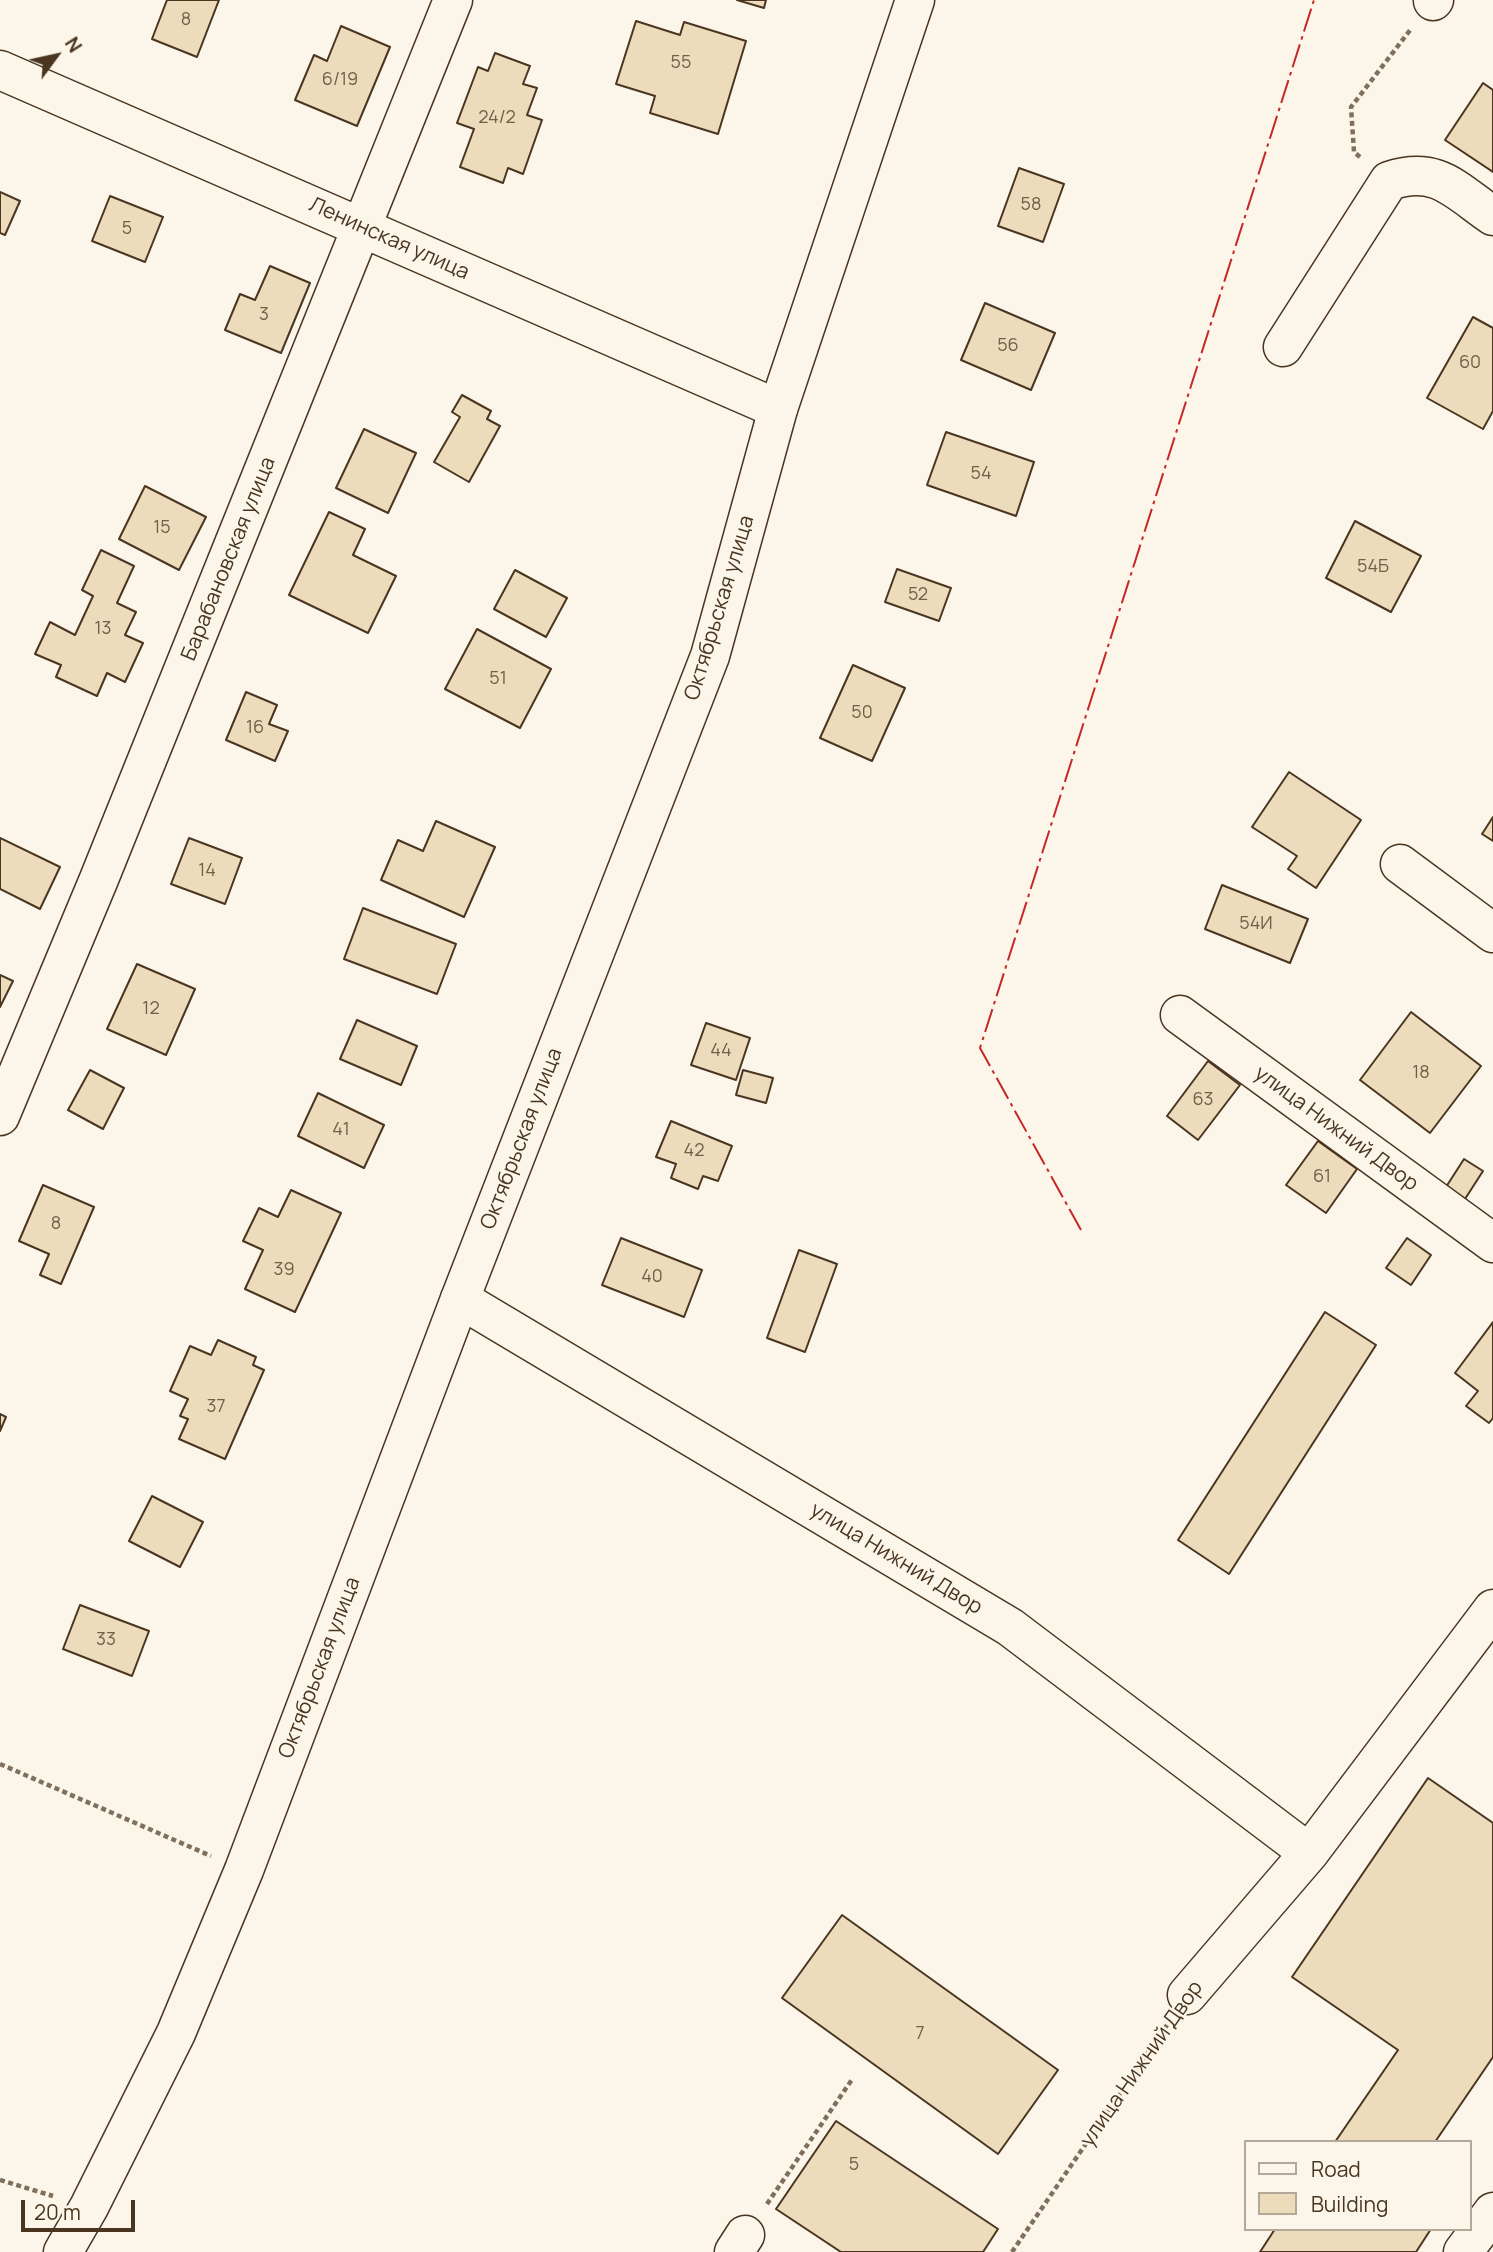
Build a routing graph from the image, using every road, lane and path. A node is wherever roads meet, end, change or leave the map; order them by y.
1 (453, 0) edge
2 (915, 0) edge
3 (1433, 0) edge
4 (0, 70) edge
5 (1389, 181) junction
6 (1493, 216) edge
7 (362, 228) junction
8 (1283, 347) dead end
9 (778, 409) junction
10 (1400, 864) dead end
11 (1493, 933) edge
12 (1180, 1015) dead end
13 (0, 1116) edge
14 (1493, 1243) edge
15 (460, 1298) junction
16 (1493, 1609) edge
17 (0, 1764) edge
18 (1309, 1853) junction
19 (244, 1870) junction
20 (1187, 1995) joint
21 (853, 2078) dead end
22 (0, 2180) edge
23 (89, 2207) junction
24 (1493, 2211) edge
25 (740, 2243) edge
26 (63, 2252) edge
27 (1012, 2252) edge
28 (1463, 2252) edge

1 - 7 street, Барабановская улица
2 - 9 street, Октябрьская улица
3 - 5 path
4 - 7 street, Ленинская улица
5 - 6 street
5 - 8 street
7 - 9 street, Ленинская улица
7 - 13 street, Барабановская улица
9 - 15 street, Октябрьская улица
10 - 11 street
12 - 14 street, улица Нижний Двор
15 - 18 street, улица Нижний Двор
15 - 19 street, Октябрьская улица
16 - 18 street, улица Нижний Двор
17 - 19 path
18 - 20 street, улица Нижний Двор
19 - 23 street, Октябрьская улица
20 - 27 path, улица Нижний Двор
21 - 25 path
22 - 23 path
23 - 26 street, Октябрьская улица
24 - 28 street

